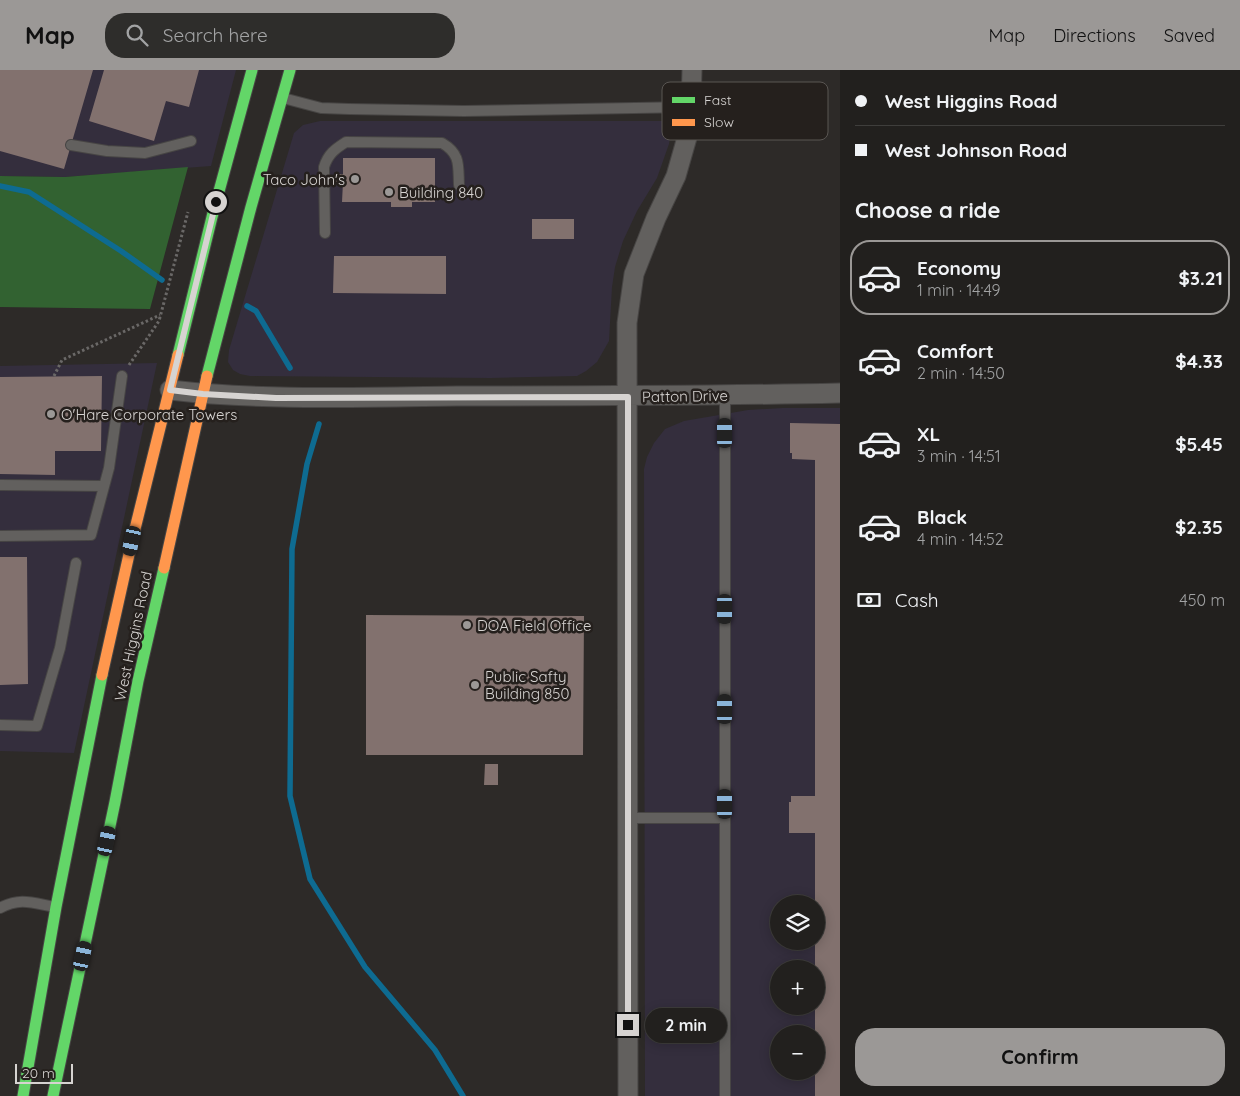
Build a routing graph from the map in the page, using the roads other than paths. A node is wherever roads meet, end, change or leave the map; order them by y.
1 (252, 70) edge
2 (290, 70) edge
3 (282, 98) junction
4 (662, 107) edge
5 (686, 140) edge
6 (191, 141) dead end
7 (71, 145) dead end
8 (459, 185) dead end
9 (325, 233) dead end
10 (122, 376) road end
11 (170, 390) junction
12 (203, 394) junction
13 (840, 394) edge
14 (725, 395) junction
15 (628, 397) junction
16 (0, 485) edge
17 (104, 486) junction
18 (0, 536) edge
19 (76, 563) dead end
20 (0, 725) edge
21 (628, 818) junction
22 (725, 818) junction
23 (56, 907) junction
24 (0, 908) edge
25 (23, 1096) edge
26 (53, 1096) edge
27 (628, 1096) edge
28 (725, 1096) edge

1 - 11 main road, West Higgins Road
2 - 3 main road, West Higgins Road
3 - 4 lane
3 - 12 main road, West Higgins Road
5 - 15 street
6 - 7 lane
8 - 9 lane
10 - 17 lane
11 - 12 street, Patton Drive
11 - 23 main road, West Higgins Road
12 - 15 street, Patton Drive
12 - 26 main road, West Higgins Road
13 - 14 street, Patton Drive
14 - 15 street, Patton Drive
14 - 22 lane
15 - 21 street
16 - 17 lane
17 - 18 lane
19 - 20 lane
21 - 22 lane
21 - 27 street
22 - 28 lane
23 - 24 lane
23 - 25 main road, West Higgins Road

